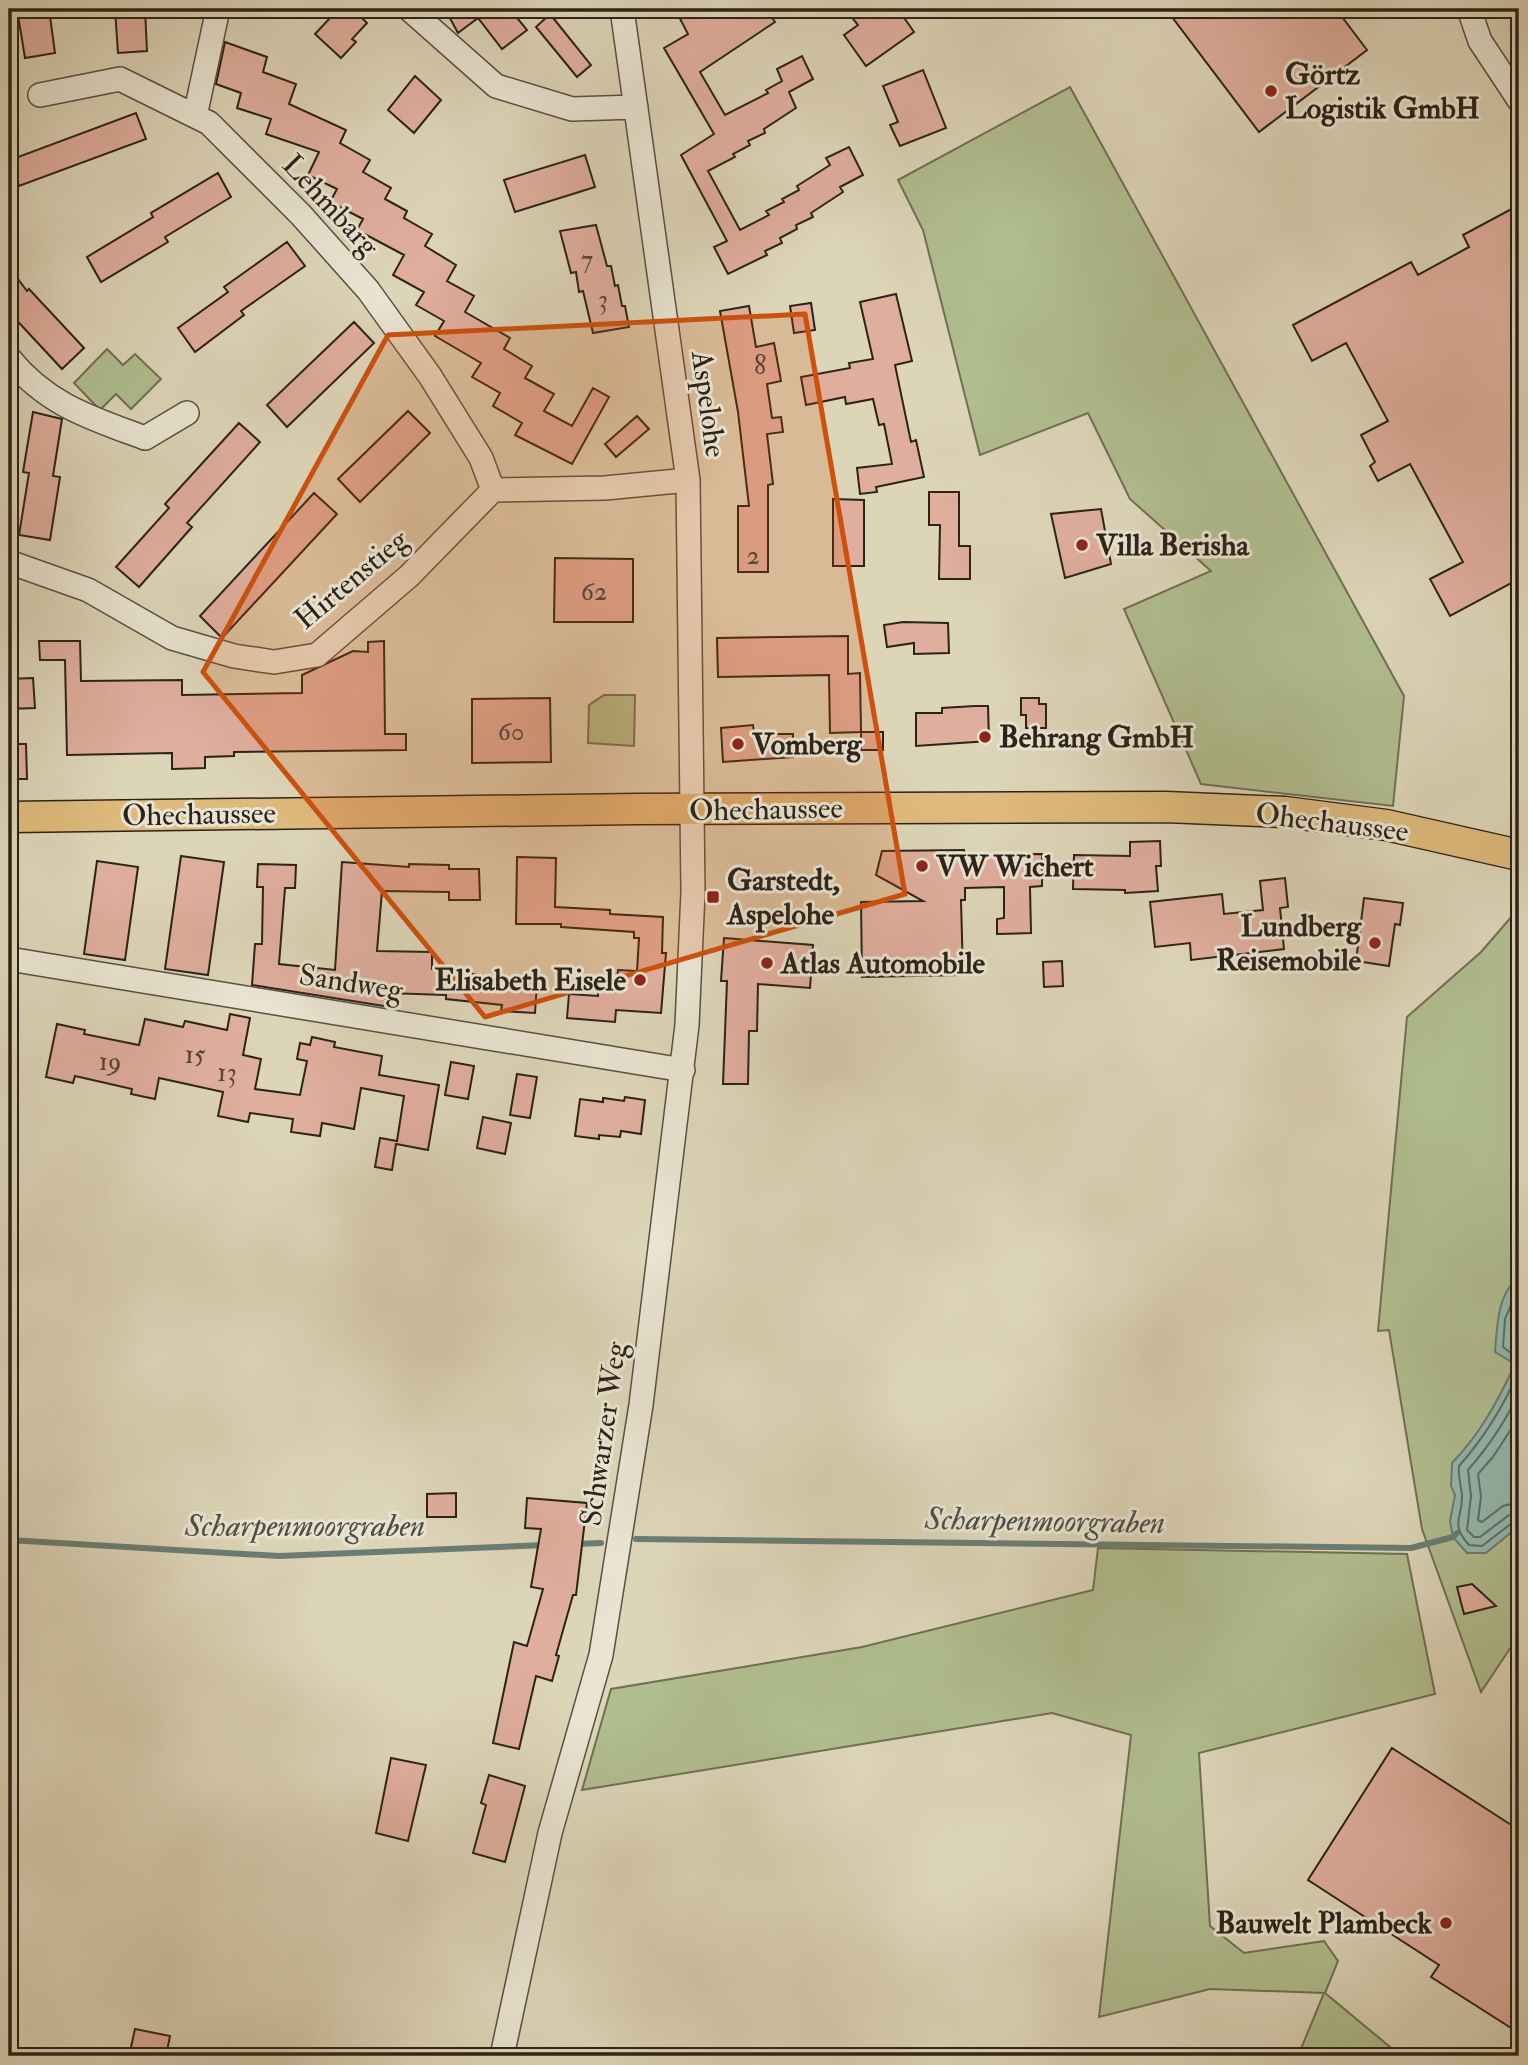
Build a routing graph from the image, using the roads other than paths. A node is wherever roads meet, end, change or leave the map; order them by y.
1 (218, 9) edge
2 (409, 9) edge
3 (622, 9) edge
4 (1469, 9) edge
5 (40, 95) dead end
6 (1519, 100) edge
7 (636, 107) junction
8 (195, 116) junction
9 (9, 358) edge
10 (187, 413) dead end
11 (688, 480) junction
12 (493, 490) junction
13 (9, 562) edge
14 (691, 810) junction
15 (9, 817) edge
16 (1519, 855) edge
17 (9, 959) edge
18 (683, 1070) junction
19 (502, 2056) edge

1 - 8 street
2 - 7 street
3 - 7 street, Aspelohe
4 - 6 street
5 - 8 street, Lehmbarg
7 - 11 street, Aspelohe
8 - 12 street, Lehmbarg
9 - 10 street
11 - 12 street
11 - 14 street, Aspelohe
12 - 13 street, Hirtenstieg
14 - 15 main road, Ohechaussee
14 - 16 main road, Ohechaussee
14 - 18 street, Schwarzer Weg
17 - 18 street, Sandweg
18 - 19 street, Schwarzer Weg

